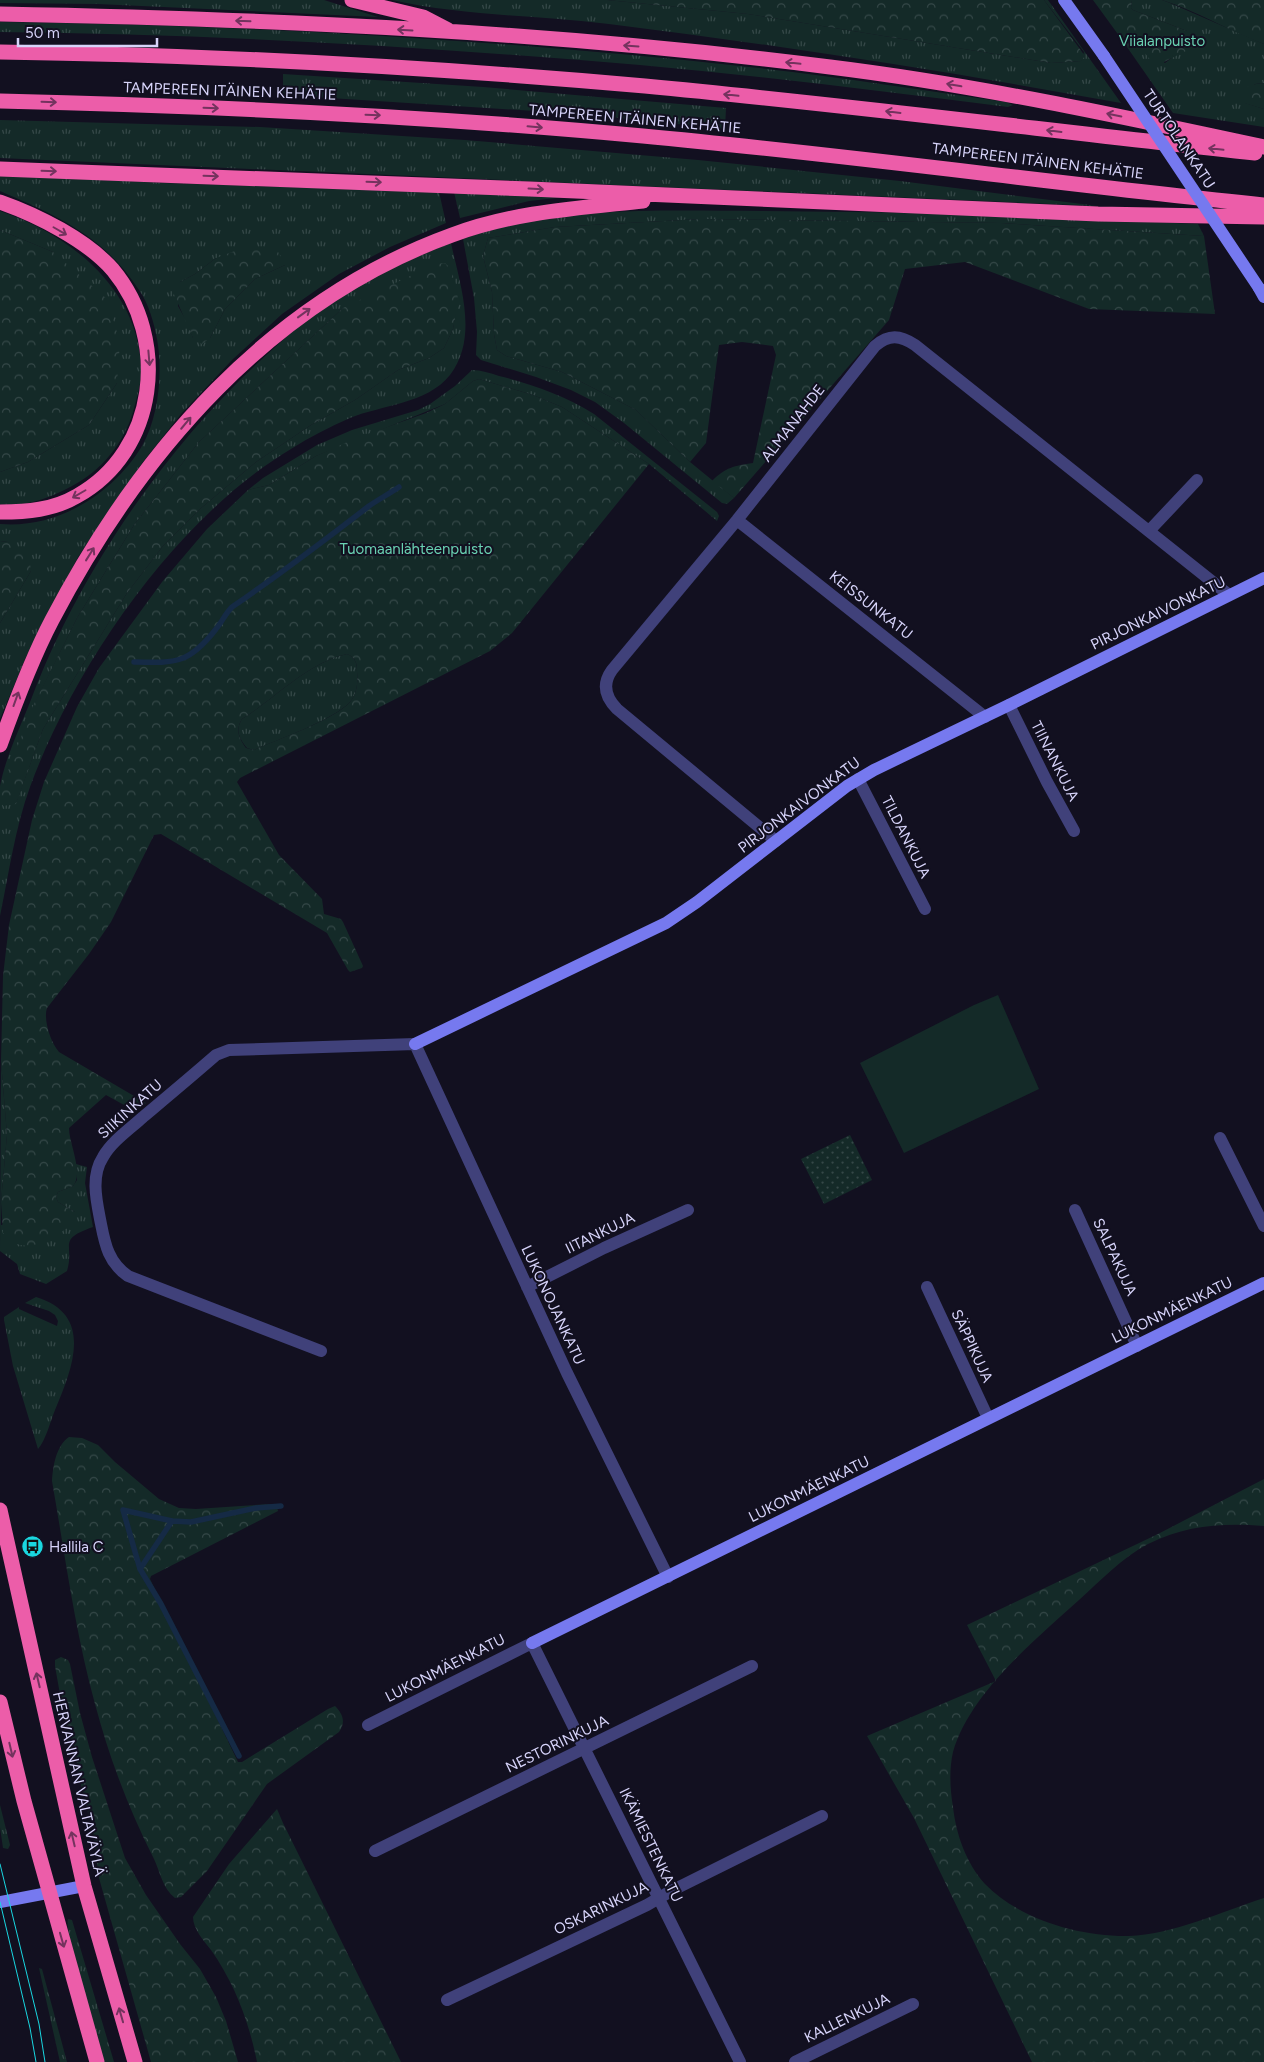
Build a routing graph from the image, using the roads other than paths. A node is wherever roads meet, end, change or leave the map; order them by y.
1 (352, 0) edge
2 (1064, 0) edge
3 (0, 14) edge
4 (454, 32) junction
5 (0, 52) edge
6 (0, 101) edge
7 (1264, 147) edge
8 (1264, 154) edge
9 (0, 169) edge
10 (695, 196) junction
11 (0, 202) edge
12 (1264, 205) edge
13 (1264, 217) edge
14 (1261, 293) edge
15 (1197, 480) dead end
16 (0, 512) edge
17 (737, 520) junction
18 (1149, 531) junction
19 (1264, 578) edge
20 (1230, 595) junction
21 (1009, 705) junction
22 (985, 717) junction
23 (0, 745) edge
24 (858, 779) junction
25 (1074, 831) dead end
26 (776, 842) junction
27 (926, 909) dead end
28 (415, 1044) junction
29 (1220, 1138) dead end
30 (688, 1210) dead end
31 (1075, 1210) dead end
32 (1264, 1226) edge
33 (1264, 1283) edge
34 (527, 1287) junction
35 (927, 1287) dead end
36 (1137, 1346) junction
37 (320, 1351) dead end
38 (988, 1418) junction
39 (0, 1510) edge
40 (668, 1577) junction
41 (532, 1643) junction
42 (752, 1666) dead end
43 (0, 1702) edge
44 (368, 1725) dead end
45 (586, 1749) junction
46 (822, 1816) dead end
47 (375, 1851) dead end
48 (84, 1886) junction
49 (49, 1893) junction
50 (660, 1898) junction
51 (0, 1902) edge
52 (447, 2000) dead end
53 (913, 2004) dead end
54 (97, 2062) edge
55 (135, 2062) edge
56 (740, 2062) edge
57 (795, 2062) edge

1 - 4 highway
2 - 14 street, TURTOLANKATU, bridge
4 -> 3 highway
7 -> 4 highway
8 -> 5 highway, TAMPEREEN ITÄINEN KEHÄTIE
6 -> 12 highway, TAMPEREEN ITÄINEN KEHÄTIE
9 -> 10 highway
10 - 13 highway
23 -> 10 highway
11 -> 16 highway
15 - 18 street
17 - 18 street, ALMANAHDE
17 - 22 street, KEISSUNKATU
17 - 26 street, ALMANAHDE
18 - 20 street, ALMANAHDE
19 - 20 street, PIRJONKAIVONKATU
20 - 21 street, PIRJONKAIVONKATU
21 - 22 street, PIRJONKAIVONKATU
21 - 25 street, TIINANKUJA
22 - 24 street, PIRJONKAIVONKATU
24 - 26 street, PIRJONKAIVONKATU
24 - 27 street, TILDANKUJA
26 - 28 street, PIRJONKAIVONKATU
28 - 34 street, LUKONOJANKATU
28 - 37 street, SIIKINKATU
29 - 32 street
30 - 34 street, IITANKUJA
31 - 36 street, SALPAKUJA
33 - 36 street, LUKONMÄENKATU
34 - 40 street, LUKONOJANKATU
35 - 38 street, SÄPPIKUJA
36 - 38 street, LUKONMÄENKATU
38 - 40 street, LUKONMÄENKATU
48 -> 39 highway, HERVANNAN VALTAVÄYLÄ
40 - 41 street, LUKONMÄENKATU
41 - 44 street, LUKONMÄENKATU
41 - 45 street, IKÄMIESTENKATU
42 - 45 street, NESTORINKUJA
43 -> 49 highway
45 - 47 street, NESTORINKUJA
45 - 50 street, IKÄMIESTENKATU
46 - 50 street, OSKARINKUJA
48 - 49 street
55 -> 48 highway, HERVANNAN VALTAVÄYLÄ
49 - 51 street
49 -> 54 highway
50 - 52 street, OSKARINKUJA
50 - 56 street, IKÄMIESTENKATU
53 - 57 street, KALLENKUJA

